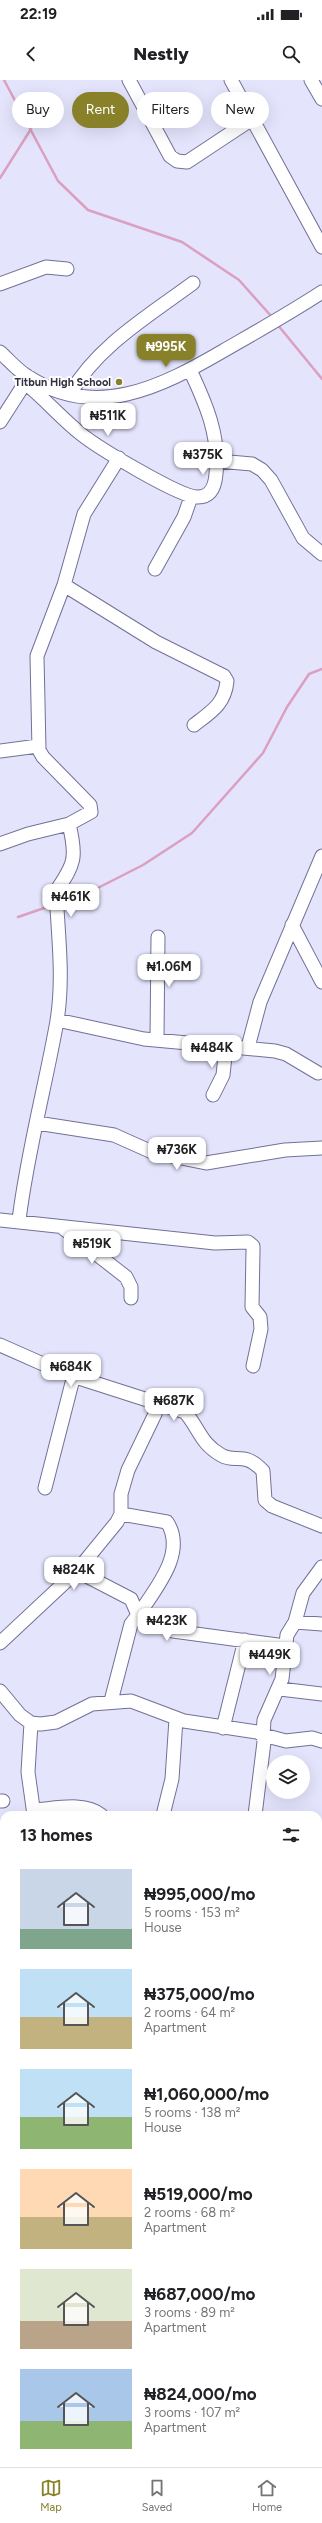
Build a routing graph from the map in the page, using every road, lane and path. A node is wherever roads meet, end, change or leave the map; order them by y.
1 (129, 80) edge
2 (230, 80) edge
3 (311, 80) edge
4 (237, 92) edge
5 (322, 99) edge
6 (239, 128) edge
7 (256, 128) edge
8 (322, 247) edge
9 (67, 269) dead end
10 (193, 283) dead end
11 (0, 284) edge
12 (322, 292) edge
13 (0, 352) edge
14 (190, 370) junction
15 (26, 380) junction
16 (70, 394) junction
17 (0, 422) edge
18 (119, 458) junction
19 (218, 461) junction
20 (191, 497) junction
21 (322, 554) edge
22 (155, 569) dead end
23 (64, 585) junction
24 (194, 724) dead end
25 (38, 746) junction
26 (0, 752) edge
27 (69, 824) junction
28 (0, 844) edge
29 (322, 856) edge
30 (292, 925) junction
31 (158, 937) dead end
32 (322, 982) edge
33 (57, 1020) junction
34 (157, 1039) junction
35 (248, 1046) junction
36 (226, 1047) junction
37 (318, 1073) dead end
38 (212, 1095) dead end
39 (37, 1123) junction
40 (322, 1148) edge
41 (0, 1220) edge
42 (19, 1220) junction
43 (63, 1228) junction
44 (132, 1298) dead end
45 (0, 1345) edge
46 (253, 1366) dead end
47 (74, 1375) junction
48 (154, 1401) junction
49 (45, 1488) dead end
50 (120, 1514) junction
51 (322, 1526) edge
52 (322, 1567) edge
53 (77, 1571) junction
54 (138, 1615) junction
55 (295, 1622) junction
56 (322, 1624) edge
57 (245, 1640) junction
58 (0, 1643) edge
59 (285, 1646) junction
60 (280, 1689) junction
61 (0, 1691) edge
62 (322, 1694) edge
63 (111, 1701) junction
64 (176, 1719) junction
65 (31, 1723) junction
66 (223, 1728) junction
67 (263, 1735) junction
68 (322, 1741) edge
69 (34, 1811) edge
70 (53, 1811) edge
71 (94, 1811) edge
72 (164, 1811) edge
73 (255, 1811) edge

1 - 6 street
2 - 4 street
3 - 5 street
7 - 8 street
9 - 11 street
10 - 16 street
12 - 14 street
13 - 15 street
14 - 16 street
14 - 19 street
15 - 16 street
15 - 17 street
15 - 18 street
18 - 20 street
18 - 23 street
19 - 20 street
19 - 21 street
20 - 22 street
23 - 24 street
23 - 25 street
25 - 26 street
25 - 27 street
27 - 28 street
27 - 33 street
29 - 30 street
30 - 32 street
30 - 35 street
31 - 34 street
33 - 34 street
33 - 39 street
34 - 36 street
35 - 36 street
35 - 37 street
36 - 38 street
39 - 40 street
39 - 42 street
41 - 42 street
42 - 43 street
43 - 44 street
43 - 46 street
45 - 47 street
47 - 48 street
47 - 49 street
48 - 50 street
48 - 51 street
50 - 53 street
50 - 54 street
52 - 55 street
53 - 54 street
53 - 58 street
54 - 57 street
54 - 63 street
55 - 56 street
55 - 59 street
57 - 59 street
57 - 66 street
59 - 60 street
60 - 62 street
60 - 67 street
61 - 65 street
63 - 64 street
63 - 65 street
64 - 66 street
64 - 72 street
65 - 69 street
66 - 67 street
67 - 68 street
67 - 73 street
70 - 71 street

